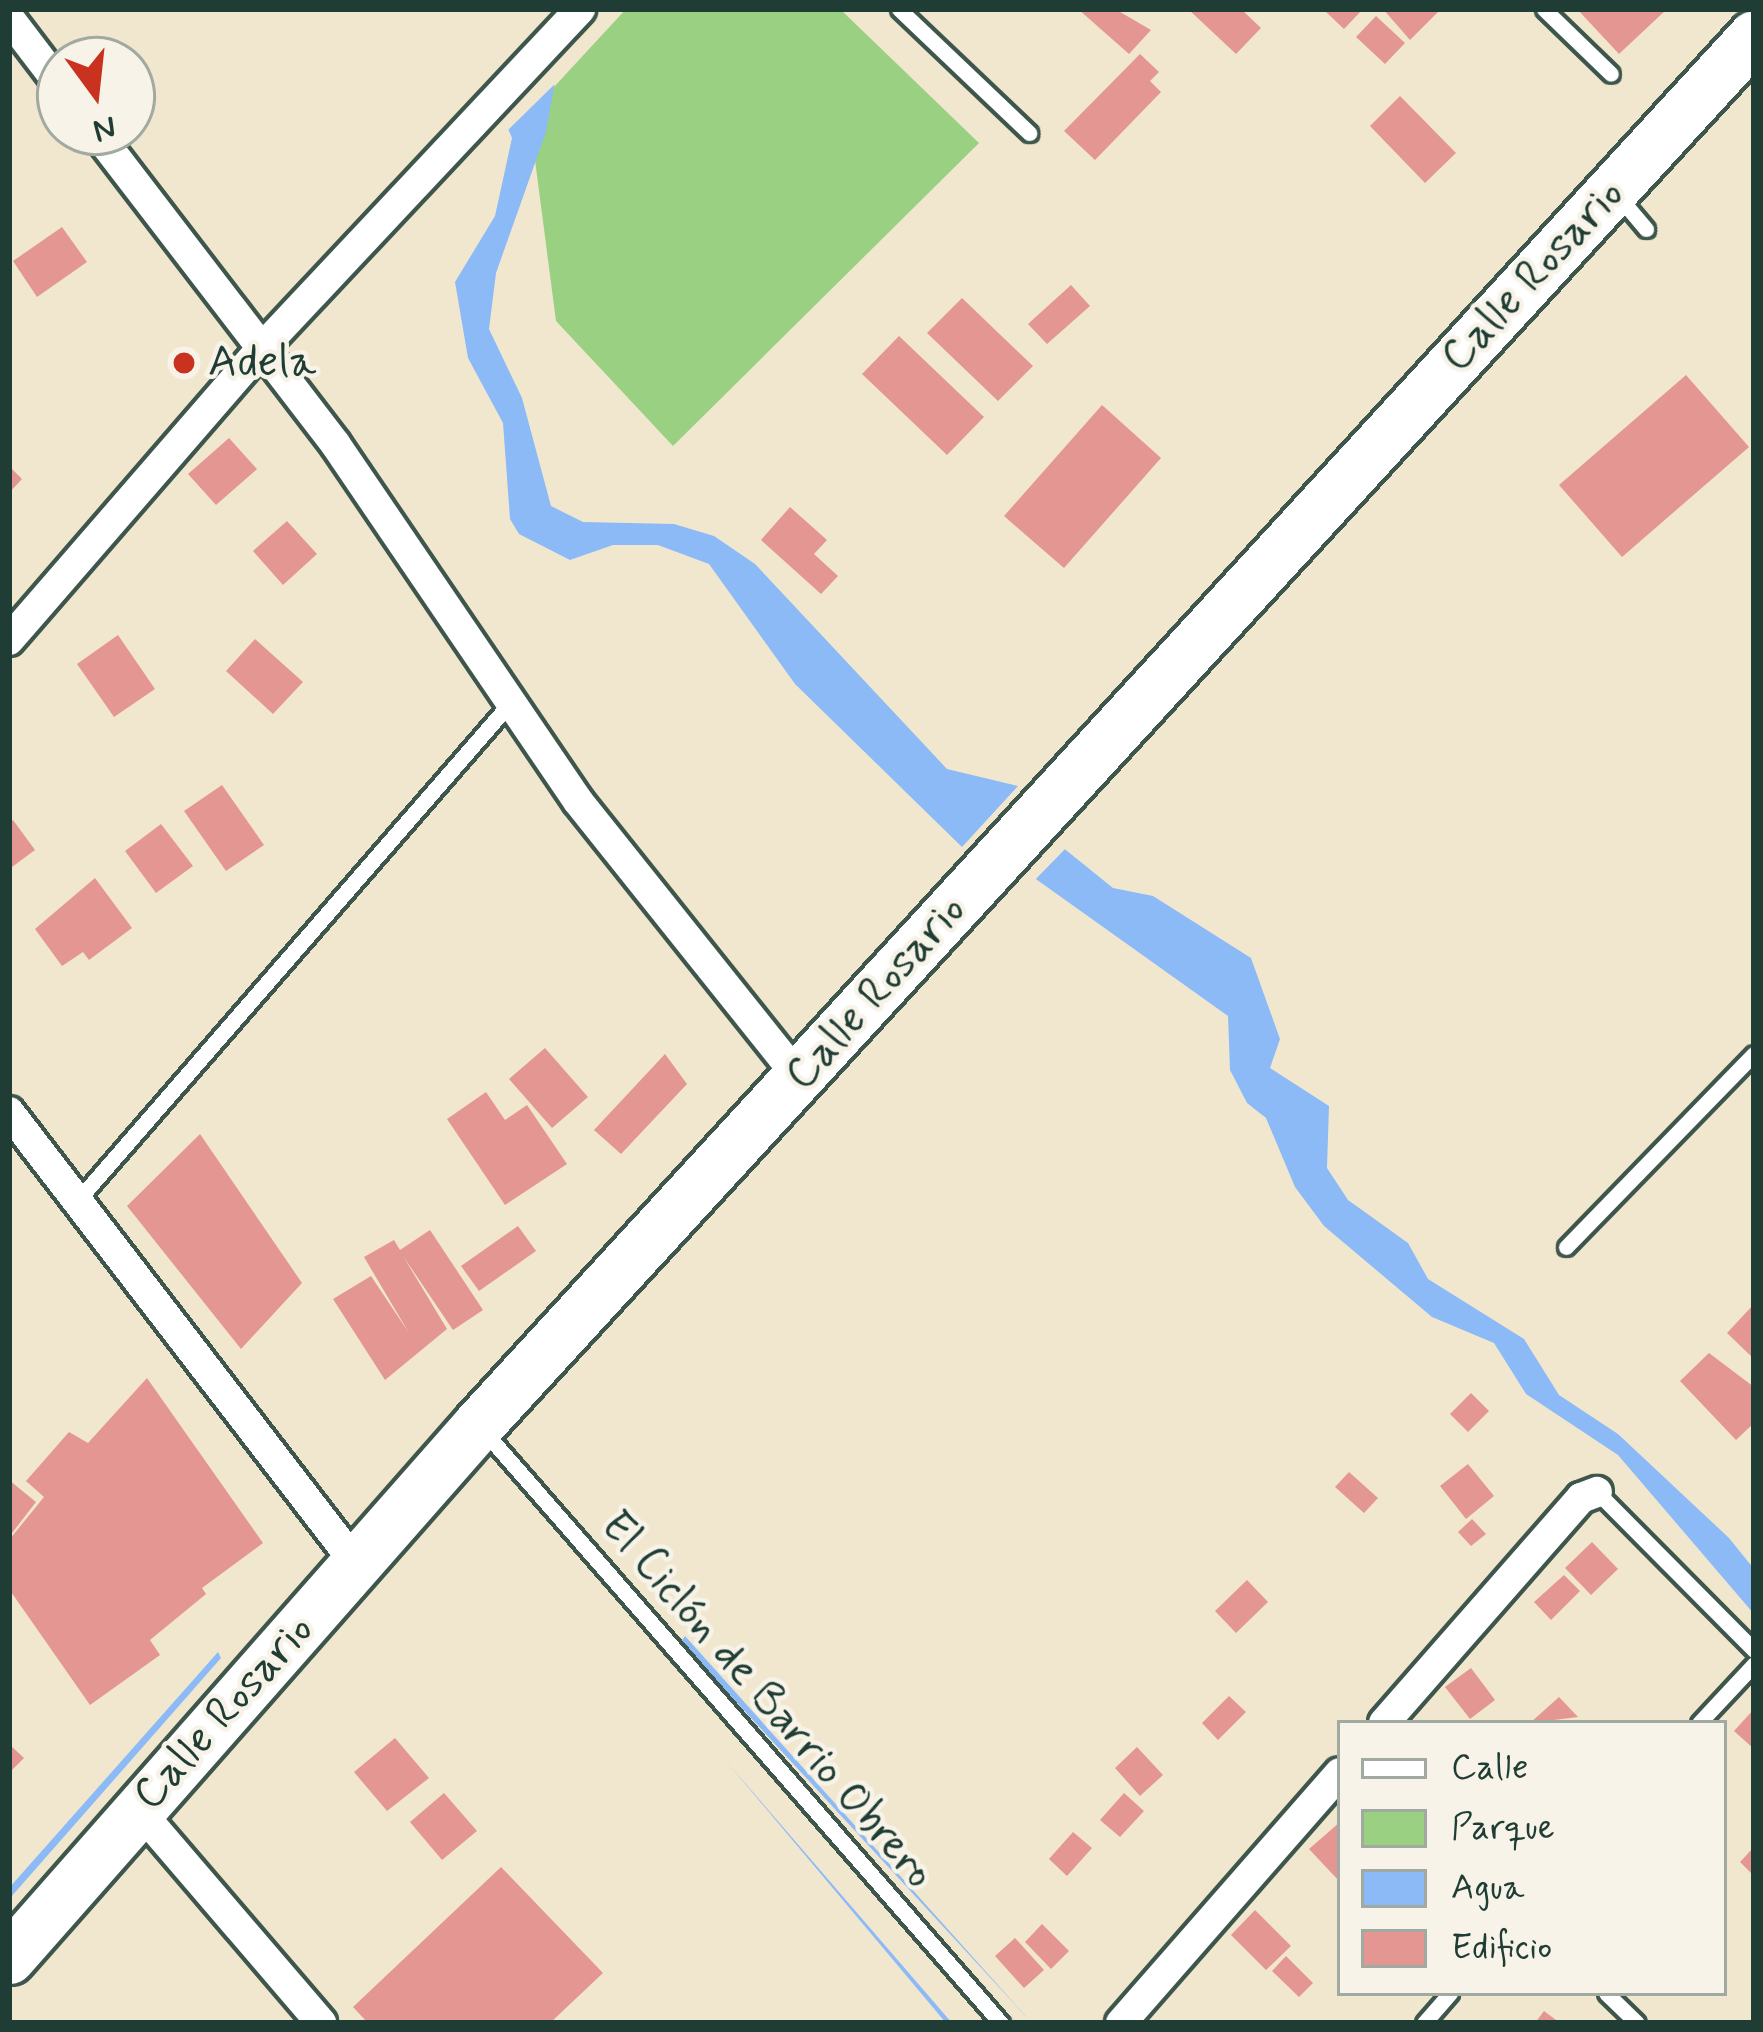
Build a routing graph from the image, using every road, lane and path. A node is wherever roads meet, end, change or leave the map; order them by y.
1 (899, 9) edge
2 (1544, 9) edge
3 (579, 11) edge
4 (9, 18) edge
5 (1754, 36) edge
6 (36, 53) edge
7 (1611, 74) dead end
8 (1029, 134) dead end
9 (114, 156) edge
10 (1613, 190) junction
11 (1646, 230) dead end
12 (262, 348) junction
13 (9, 640) edge
14 (511, 702) junction
15 (1754, 1054) edge
16 (799, 1078) junction
17 (9, 1112) edge
18 (77, 1201) junction
19 (1566, 1247) dead end
20 (478, 1425) junction
21 (1597, 1492) joint
22 (357, 1565) junction
23 (1754, 1650) edge
24 (1754, 1664) edge
25 (1387, 1720) edge
26 (1702, 1720) edge
27 (1337, 1776) edge
28 (137, 1808) junction
29 (9, 1958) edge
30 (1447, 1996) edge
31 (1609, 1996) edge
32 (321, 2023) edge
33 (1001, 2023) edge
34 (1121, 2023) edge
35 (1424, 2023) edge
36 (1637, 2023) edge

1 - 8 lane
2 - 7 lane
3 - 12 street
4 - 6 street
5 - 10 main road, Calle Rosario
9 - 12 street
10 - 11 lane
10 - 16 main road, Calle Rosario
12 - 13 street
12 - 14 street
14 - 16 street
14 - 18 lane
15 - 19 lane
16 - 20 main road, Calle Rosario
17 - 18 street
18 - 22 street
20 - 22 main road, Calle Rosario
20 - 33 lane, El Ciclón de Barrio Obrero
21 - 23 lane
21 - 25 street
22 - 28 main road, Calle Rosario
24 - 26 lane
27 - 34 street
28 - 29 main road, Calle Rosario
28 - 32 street
30 - 35 lane
31 - 36 lane

